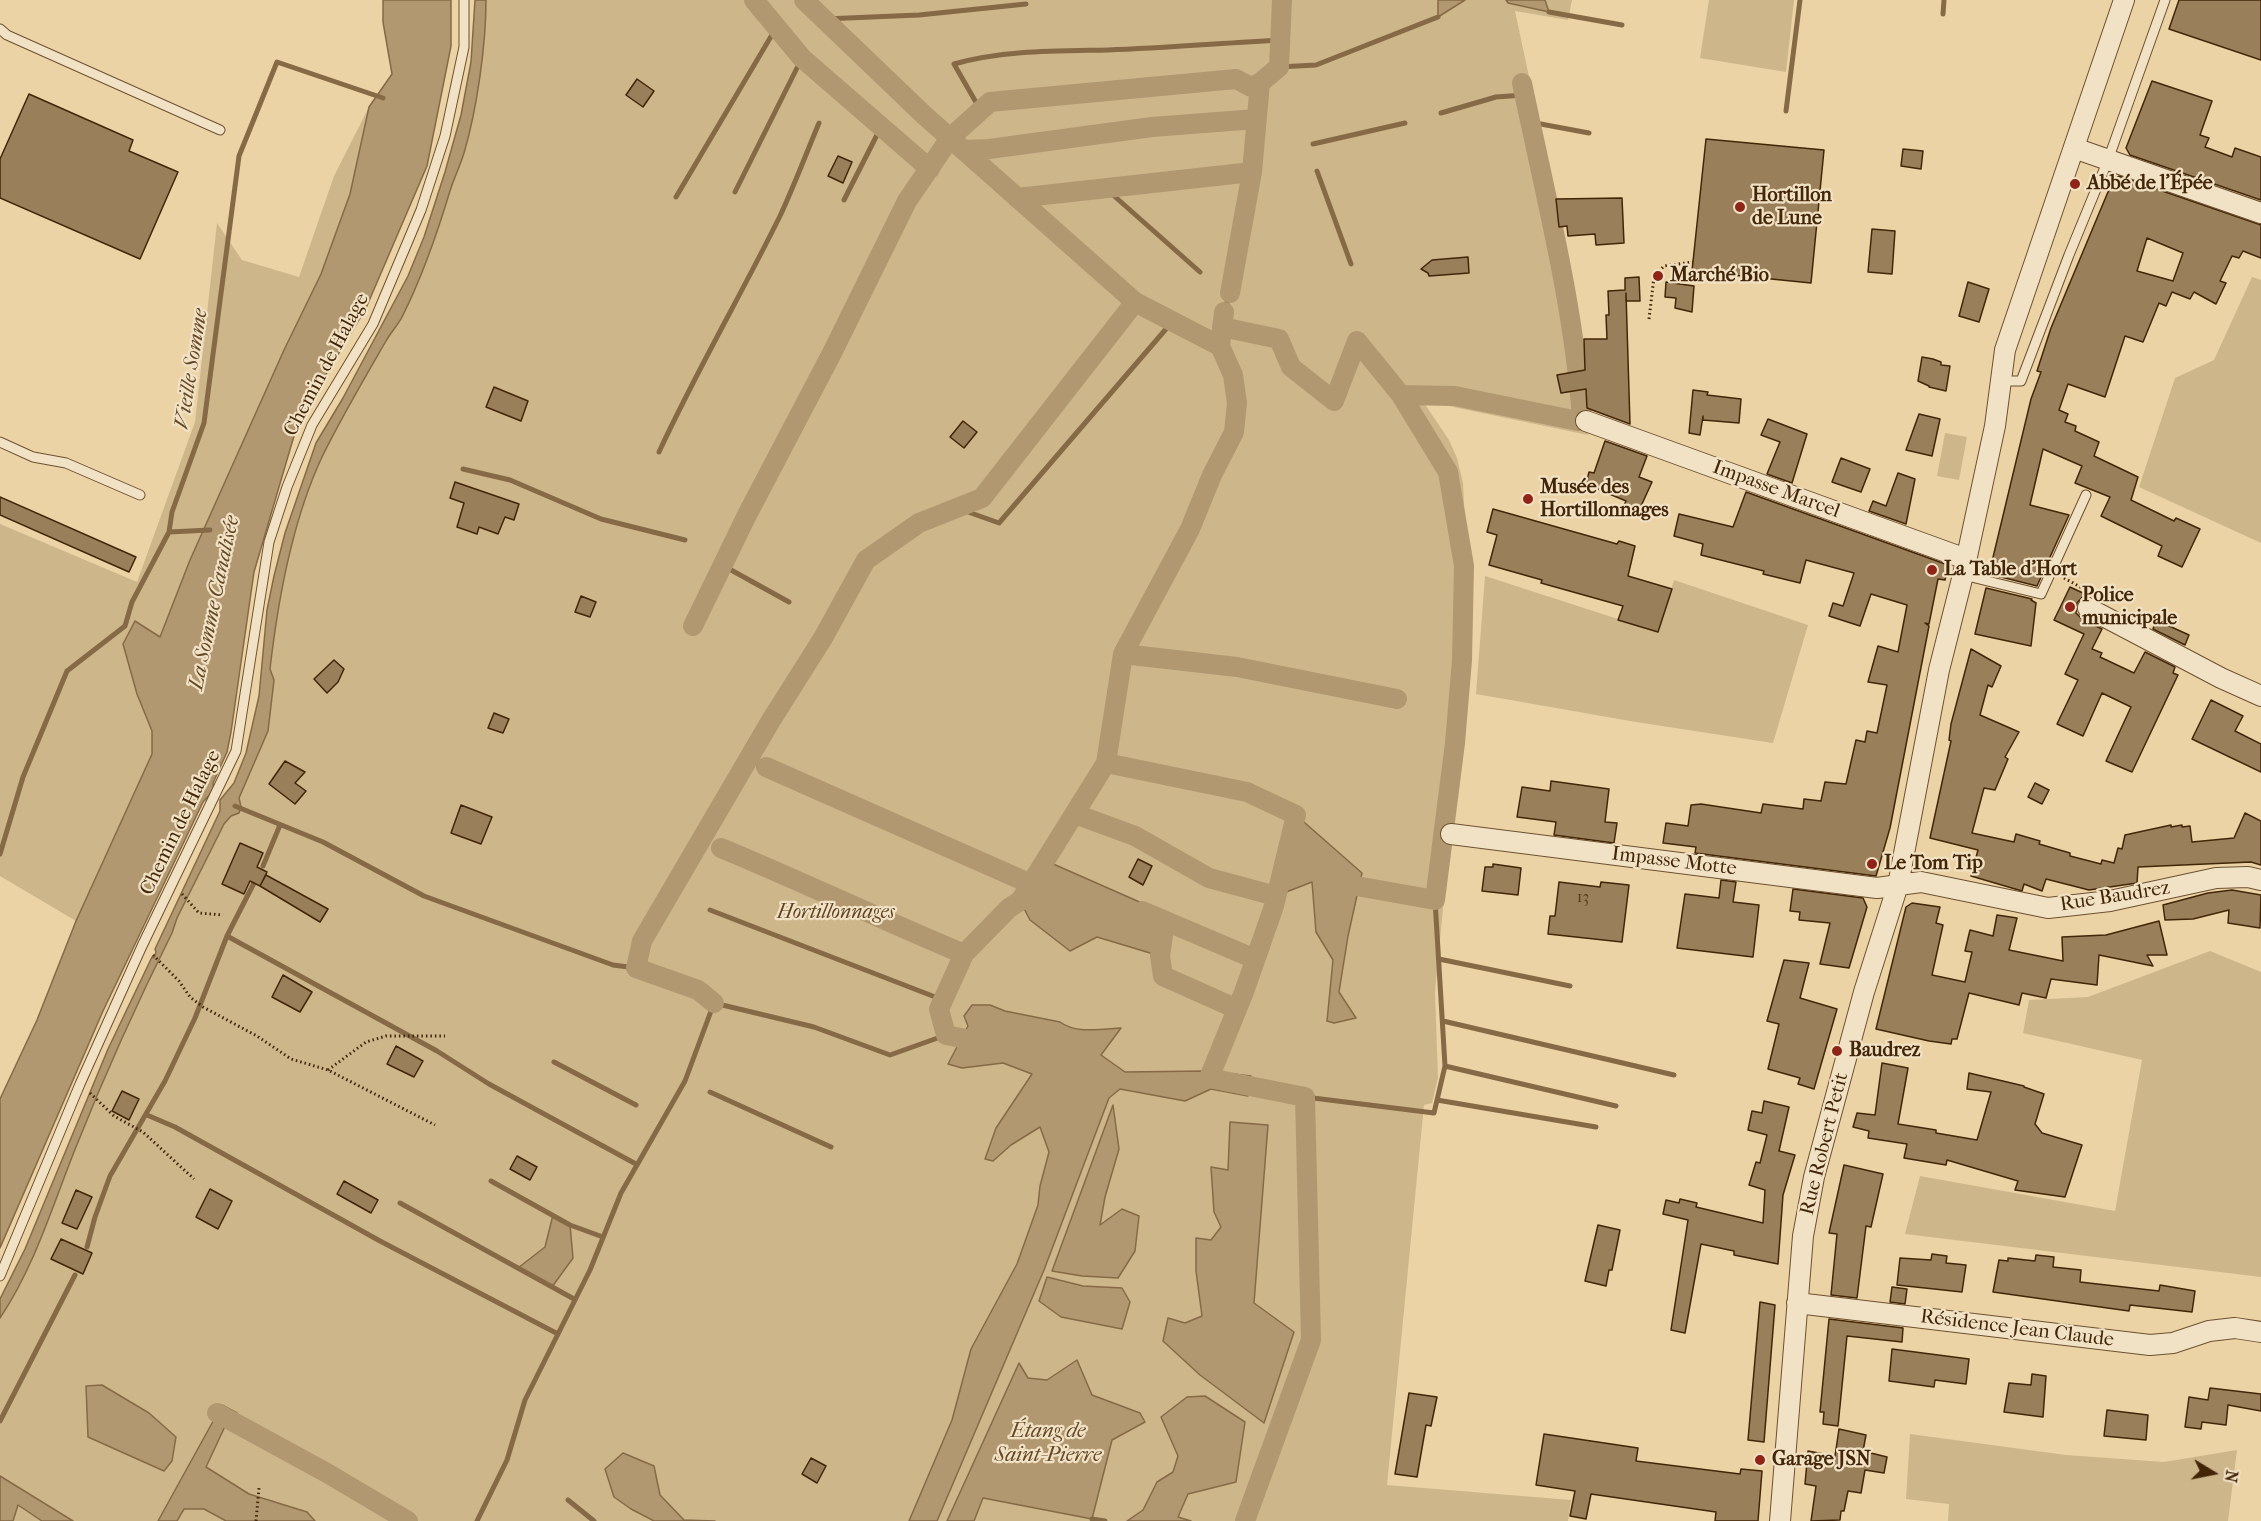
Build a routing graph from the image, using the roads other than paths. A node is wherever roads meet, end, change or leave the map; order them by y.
1 (464, 0) edge
2 (2124, 0) edge
3 (2165, 0) edge
4 (0, 29) edge
5 (220, 130) dead end
6 (2074, 148) junction
7 (2108, 160) junction
8 (2261, 213) edge
9 (1999, 381) junction
10 (1586, 421) dead end
11 (0, 442) edge
12 (140, 495) dead end
13 (2086, 495) dead end
14 (1965, 567) junction
15 (2088, 608) road end
16 (2261, 696) edge
17 (1451, 834) dead end
18 (2261, 880) edge
19 (1898, 885) junction
20 (0, 1276) edge
21 (1797, 1303) junction
22 (2261, 1332) edge
23 (1780, 1521) edge

1 - 20 lane, Chemin de Halage
2 - 6 street, Rue Robert Petit
3 - 7 lane
4 - 5 lane
6 - 7 street
6 - 9 street, Rue Robert Petit
7 - 8 street
7 - 9 lane
9 - 14 street, Rue Robert Petit
10 - 14 street, Impasse Marcel
11 - 12 lane
13 - 14 lane
14 - 19 street, Rue Robert Petit
15 - 16 street
17 - 19 street, Impasse Motte
18 - 19 street, Rue Baudrez
19 - 21 street, Rue Robert Petit
21 - 22 street, Résidence Jean Claude
21 - 23 street, Rue Robert Petit

